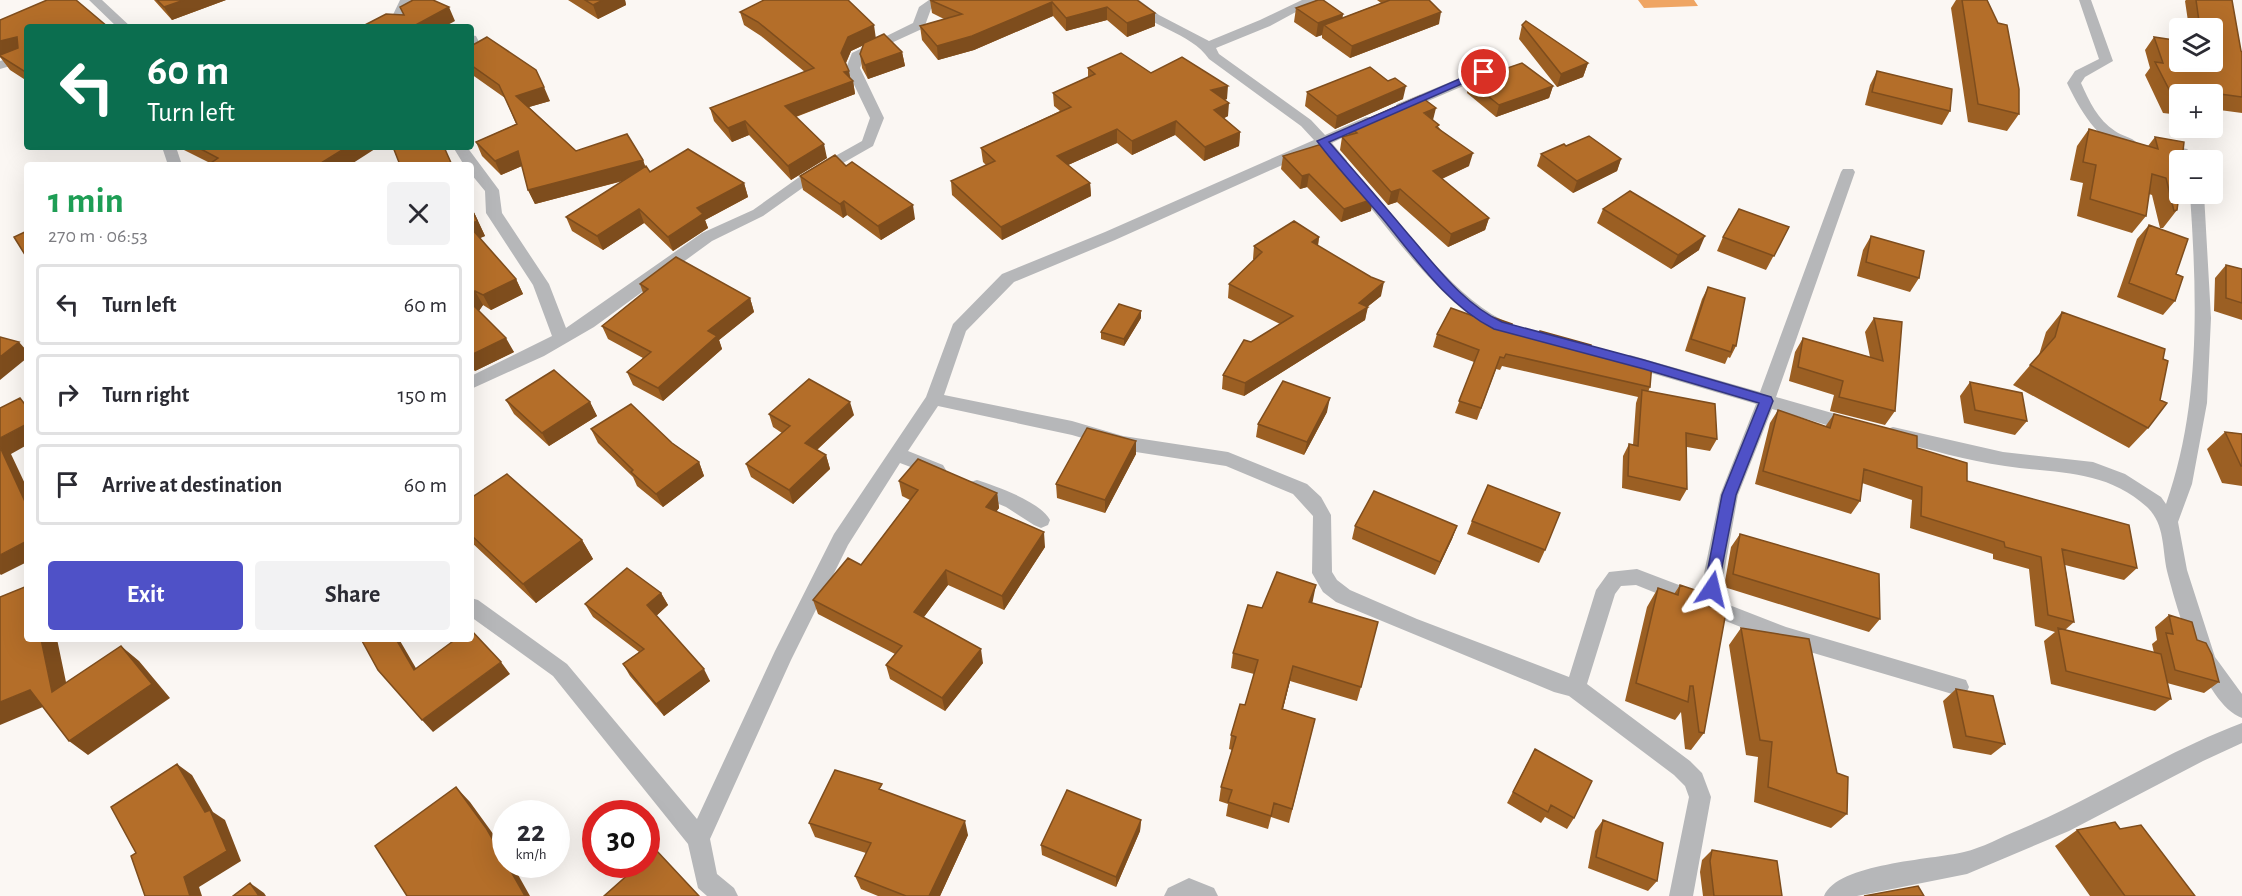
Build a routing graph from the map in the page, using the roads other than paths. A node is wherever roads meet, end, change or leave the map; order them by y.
1 (95, 0) edge
2 (406, 0) edge
3 (938, 0) edge
4 (1131, 0) edge
5 (1312, 0) edge
6 (2070, 0) edge
7 (2085, 3) edge
8 (121, 23) edge
9 (400, 24) edge
10 (1208, 46) junction
11 (24, 58) edge
12 (0, 65) edge
13 (1484, 72) dead end
14 (1323, 141) junction
15 (2177, 150) edge
16 (474, 169) edge
17 (1848, 172) dead end
18 (2198, 204) edge
19 (561, 338) junction
20 (1578, 347) edge
21 (1611, 356) edge
22 (474, 382) edge
23 (934, 399) junction
24 (1766, 401) junction
25 (896, 454) junction
26 (1041, 520) dead end
27 (2169, 522) junction
28 (1708, 605) junction
29 (474, 608) edge
30 (1574, 687) junction
31 (1959, 687) edge
32 (2242, 708) edge
33 (2242, 734) edge
34 (699, 840) junction
35 (726, 896) edge
36 (1176, 896) edge
37 (1206, 896) edge
38 (1681, 896) edge
39 (1836, 896) edge

1 - 8 street
2 - 9 street
3 - 19 street
4 - 10 street
5 - 10 street
6 - 7 street
7 - 15 street
10 - 14 street
11 - 12 street
13 - 14 street
14 - 20 street
14 - 23 street
16 - 19 street
17 - 24 street
18 - 27 street
19 - 22 street
21 - 24 street
23 - 25 street
23 - 30 street
24 - 27 street
24 - 28 street
25 - 26 street
25 - 34 street
27 - 32 street
28 - 30 street
28 - 31 street
29 - 34 street
30 - 38 street
33 - 39 street
34 - 35 street
36 - 37 street

